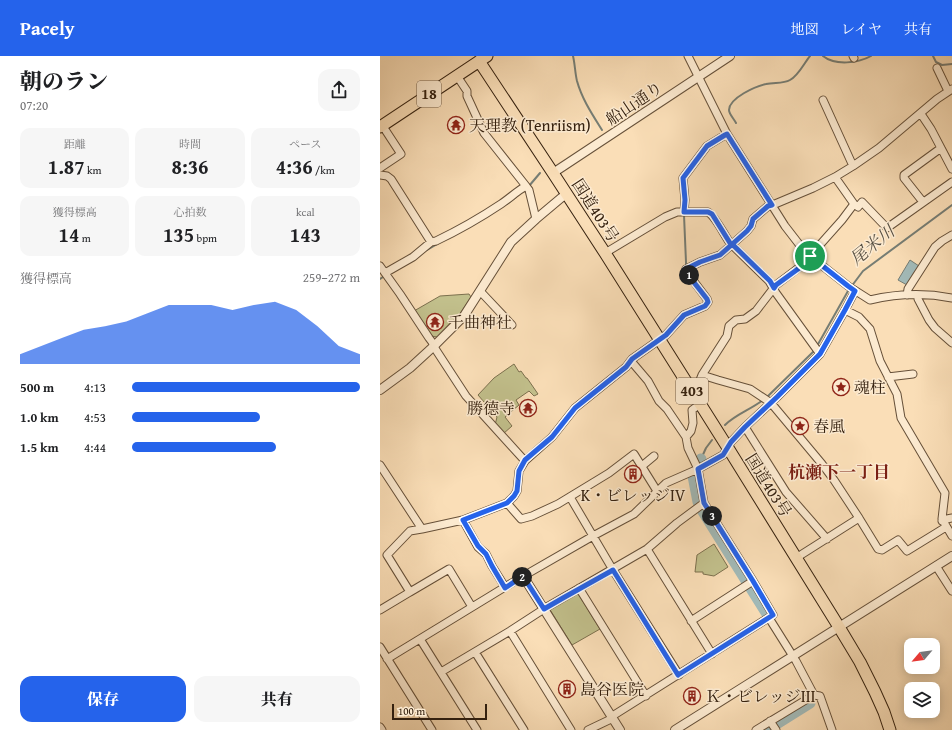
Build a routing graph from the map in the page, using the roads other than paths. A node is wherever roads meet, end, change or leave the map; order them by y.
1 (688, 56) edge
2 (730, 56) edge
3 (483, 59) edge
4 (937, 68) dead end
5 (457, 76) junction
6 (698, 77) junction
7 (950, 90) edge
8 (823, 100) dead end
9 (921, 114) junction
10 (381, 126) edge
11 (727, 134) junction
12 (941, 148) junction
13 (853, 166) junction
14 (380, 168) edge
15 (952, 169) edge
16 (554, 173) junction
17 (380, 174) edge
18 (835, 177) junction
19 (952, 182) edge
20 (526, 186) junction
21 (567, 194) junction
22 (923, 202) junction
23 (854, 204) junction
24 (772, 205) junction
25 (684, 212) junction
26 (536, 218) junction
27 (952, 235) edge
28 (432, 242) junction
29 (732, 244) junction
30 (605, 253) junction
31 (810, 256) junction
32 (380, 266) edge
33 (387, 275) junction
34 (774, 288) junction
35 (852, 289) junction
36 (480, 291) junction
37 (918, 295) junction
38 (907, 296) junction
39 (952, 298) edge
40 (845, 310) junction
41 (512, 325) dead end
42 (660, 340) junction
43 (952, 343) edge
44 (434, 346) junction
45 (820, 354) junction
46 (631, 361) junction
47 (913, 374) dead end
48 (702, 375) junction
49 (888, 377) junction
50 (380, 390) edge
51 (691, 390) junction
52 (771, 403) junction
53 (700, 404) junction
54 (745, 427) junction
55 (686, 437) junction
56 (728, 448) junction
57 (654, 456) dead end
58 (525, 460) junction
59 (380, 465) edge
60 (642, 466) junction
61 (698, 469) junction
62 (657, 491) junction
63 (570, 496) junction
64 (507, 503) junction
65 (701, 505) junction
66 (859, 518) junction
67 (952, 518) edge
68 (463, 520) junction
69 (944, 524) junction
70 (422, 530) junction
71 (593, 536) junction
72 (952, 536) edge
73 (827, 539) junction
74 (647, 549) junction
75 (952, 556) edge
76 (796, 558) junction
77 (936, 566) junction
78 (613, 570) junction
79 (523, 576) junction
80 (750, 583) junction
81 (505, 588) junction
82 (579, 588) junction
83 (952, 591) edge
84 (410, 592) junction
85 (472, 607) junction
86 (544, 609) junction
87 (380, 610) edge
88 (769, 618) junction
89 (691, 621) junction
90 (839, 627) junction
91 (510, 631) junction
92 (420, 639) junction
93 (380, 648) edge
94 (475, 652) junction
95 (712, 654) junction
96 (793, 656) junction
97 (387, 659) junction
98 (441, 672) junction
99 (678, 675) junction
100 (814, 695) junction
101 (646, 696) junction
102 (612, 717) junction
103 (770, 721) junction
104 (380, 727) edge
105 (382, 730) edge
106 (432, 730) edge
107 (478, 730) edge
108 (524, 730) edge
109 (571, 730) edge
110 (588, 730) edge
111 (620, 730) edge
112 (675, 730) edge
113 (756, 730) edge
114 (776, 730) edge
115 (832, 730) edge
116 (890, 730) edge

1 - 6 street
2 - 6 street, 船山通り
3 - 5 highway, 18
3 - 16 highway, 国道403号 / 403
4 - 7 street
5 - 10 highway, 18
5 - 20 street
6 - 11 street
6 - 16 street, 船山通り
7 - 9 street
8 - 13 street
9 - 12 street
9 - 13 street
10 - 14 street
11 - 24 street
11 - 25 street
12 - 15 street
12 - 22 street
13 - 18 street
16 - 21 highway, 国道403号 / 403
17 - 28 street
18 - 23 street
18 - 24 street
19 - 22 street
20 - 26 street
20 - 28 street
21 - 26 street
21 - 30 highway, 国道403号 / 403
22 - 23 street
23 - 31 street
24 - 29 street
24 - 31 street
25 - 29 street
25 - 30 street
26 - 36 street
27 - 38 street
28 - 33 street
29 - 34 street
29 - 42 street
30 - 42 highway, 国道403号 / 403
31 - 34 street
31 - 35 street
32 - 33 street
33 - 44 street
34 - 45 street
34 - 48 street
35 - 38 street
35 - 40 street
36 - 41 street
36 - 44 street
37 - 38 street
37 - 39 street
37 - 43 street
40 - 45 street
40 - 49 street
42 - 46 street
42 - 51 highway, 国道403号 / 403
44 - 50 street
44 - 58 street
45 - 52 street
46 - 55 street
46 - 58 street
47 - 49 street
48 - 51 street
48 - 52 street
49 - 69 street
51 - 53 highway, 国道403号 / 403
52 - 54 street
52 - 66 street
53 - 55 street
53 - 56 highway, 国道403号 / 403
54 - 56 street
54 - 73 street
55 - 61 street
56 - 61 street
56 - 76 highway, 国道403号 / 403
57 - 60 street
58 - 64 street
59 - 70 street
60 - 62 street
60 - 63 street
61 - 62 street
61 - 65 street
62 - 71 street
63 - 64 street
63 - 71 street
64 - 68 street
65 - 74 street
65 - 80 street
66 - 69 street
66 - 73 street
67 - 69 street
68 - 70 street
68 - 81 street
69 - 72 street
70 - 84 street
71 - 78 street
71 - 79 street
73 - 76 street
74 - 78 street
74 - 89 street
75 - 77 street
76 - 90 highway, 国道403号 / 403
77 - 83 street
77 - 90 street
78 - 82 street
78 - 99 street
79 - 81 street
79 - 86 street
80 - 88 street
80 - 89 street
81 - 85 street
82 - 86 street
82 - 101 street
84 - 85 street
84 - 87 street
85 - 92 street
86 - 91 street
86 - 102 street
88 - 95 street
88 - 96 street
89 - 95 street
90 - 96 street
90 - 116 highway, 国道403号 / 403
91 - 94 street
91 - 109 street
92 - 97 street
92 - 98 street
93 - 97 street
94 - 98 street
94 - 108 street
95 - 99 street
96 - 100 street
96 - 112 street
97 - 106 street
98 - 107 street
99 - 101 street
100 - 103 street
100 - 115 street
101 - 102 street
102 - 110 street
102 - 111 street
103 - 113 street
103 - 114 street
104 - 105 street

